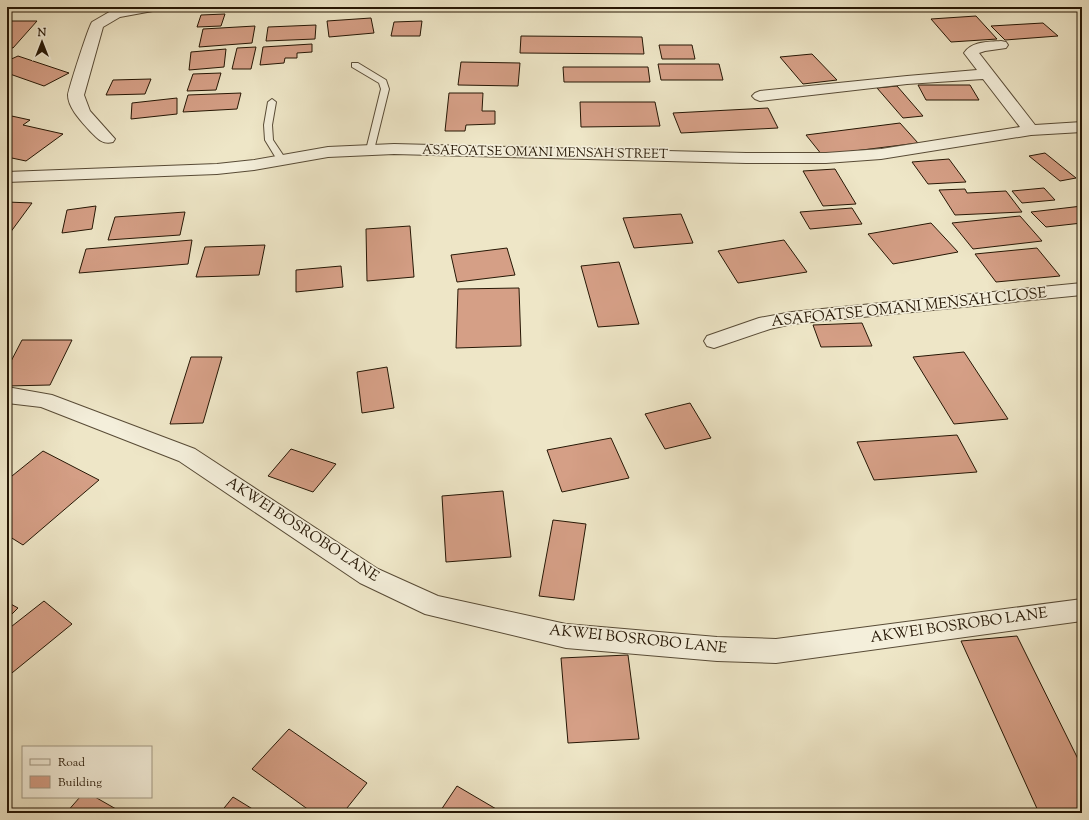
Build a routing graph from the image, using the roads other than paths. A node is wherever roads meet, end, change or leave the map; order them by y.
1 (153, 7) edge
2 (1001, 45) dead end
3 (355, 65) dead end
4 (987, 74) junction
5 (760, 96) dead end
6 (272, 102) dead end
7 (1082, 127) edge
8 (1031, 130) junction
9 (107, 139) dead end
10 (370, 150) junction
11 (282, 161) junction
12 (7, 176) edge
13 (1082, 289) edge
14 (714, 341) dead end
15 (7, 395) edge
16 (1082, 610) edge

1 - 9 street
2 - 4 street
3 - 10 lane
4 - 5 street
4 - 8 street
6 - 11 lane
7 - 8 street, ASAFOATSE OMANI MENSAH STREET
8 - 10 street, ASAFOATSE OMANI MENSAH STREET
10 - 11 street, ASAFOATSE OMANI MENSAH STREET
11 - 12 street, ASAFOATSE OMANI MENSAH STREET
13 - 14 street, ASAFOATSE OMANI MENSAH CLOSE
15 - 16 street, AKWEI BOSROBO LANE

